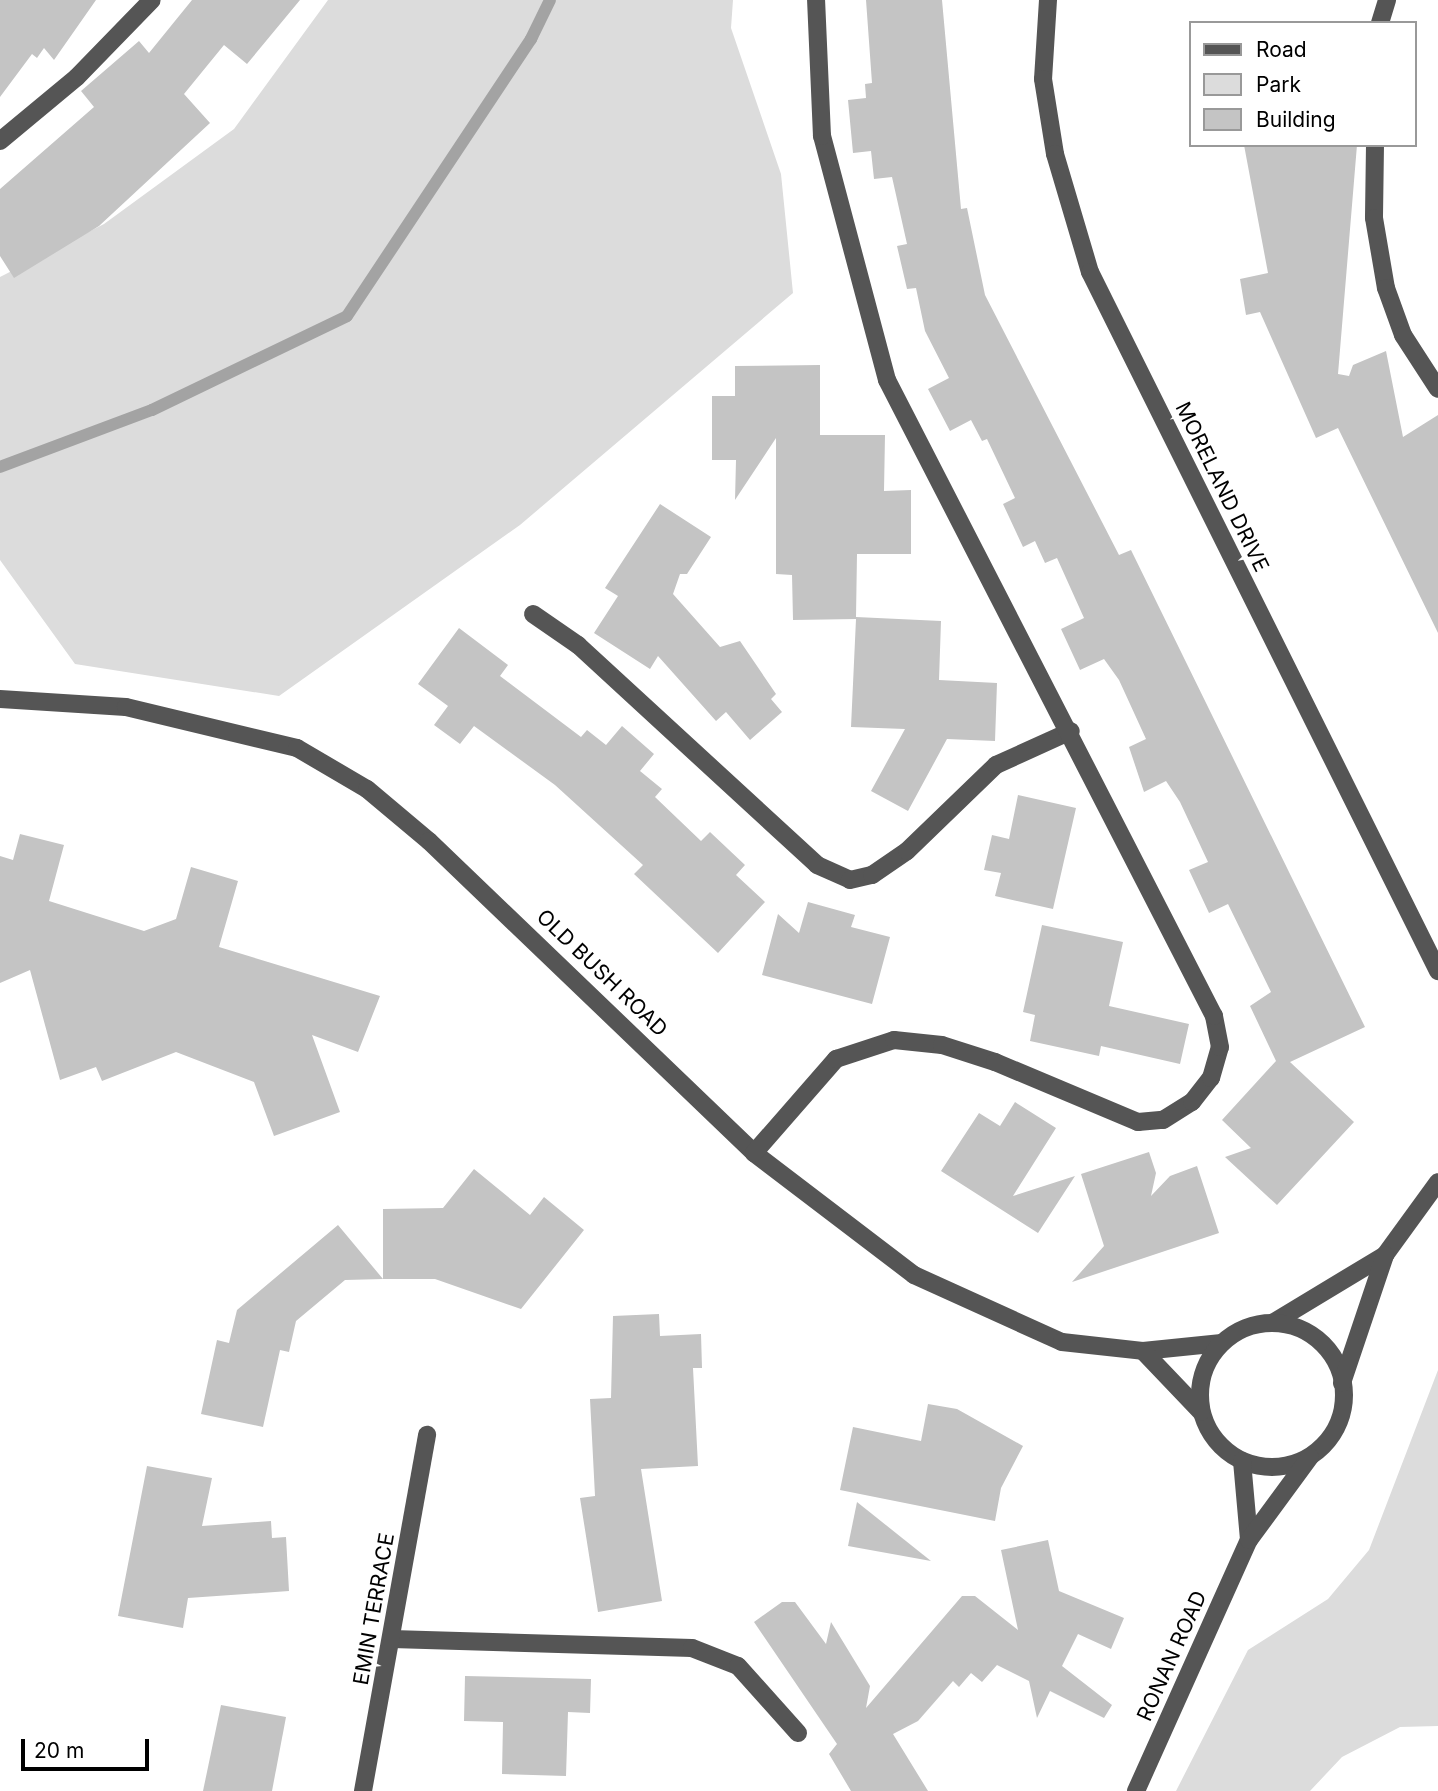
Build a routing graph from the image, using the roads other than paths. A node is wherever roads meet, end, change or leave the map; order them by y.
1 (152, 0) edge
2 (816, 0) edge
3 (1048, 0) edge
4 (1387, 0) edge
5 (1381, 21) edge
6 (0, 141) edge
7 (1375, 147) edge
8 (1438, 389) edge
9 (533, 614) dead end
10 (0, 699) edge
11 (1071, 732) junction
12 (1438, 971) edge
13 (754, 1153) junction
14 (1438, 1182) edge
15 (1385, 1255) junction
16 (1274, 1322) junction
17 (1222, 1343) junction
18 (1143, 1351) junction
19 (1342, 1382) junction
20 (1201, 1412) junction
21 (427, 1435) dead end
22 (1310, 1457) junction
23 (1242, 1461) junction
24 (1248, 1540) junction
25 (392, 1639) junction
26 (797, 1733) dead end
27 (363, 1791) edge
28 (1136, 1791) edge

1 - 6 street
2 - 11 street
3 - 12 street, MORELAND DRIVE
4 - 5 street
7 - 8 street
9 - 11 street
10 - 13 street, OLD BUSH ROAD
11 - 13 street
13 - 18 street, OLD BUSH ROAD
14 - 15 street
15 - 16 street
15 - 19 street
16 - 17 street
16 - 19 street
17 - 18 street, OLD BUSH ROAD
17 - 20 street
18 - 20 street
19 - 22 street
20 - 23 street
21 - 25 street, EMIN TERRACE
22 - 23 street
22 - 24 street, RONAN ROAD
23 - 24 street, RONAN ROAD
24 - 28 street, RONAN ROAD
25 - 26 street
25 - 27 street, EMIN TERRACE

